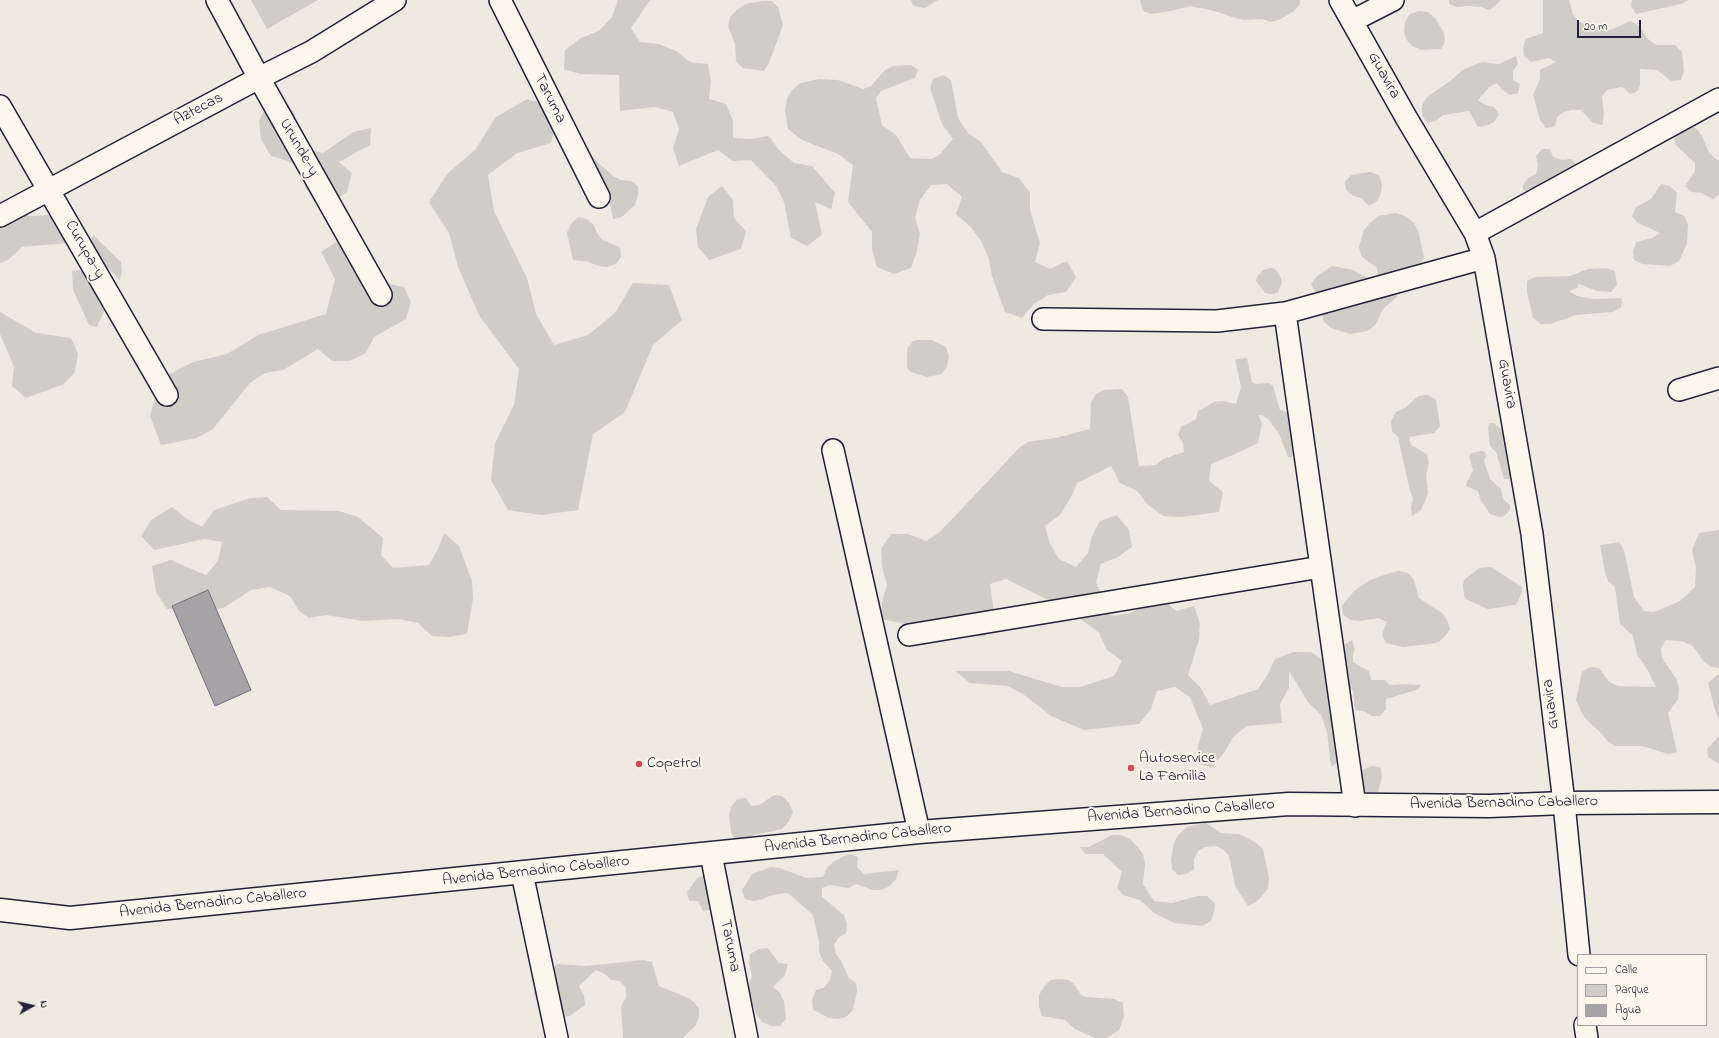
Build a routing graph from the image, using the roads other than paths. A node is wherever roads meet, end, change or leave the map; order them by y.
1 (216, 0) edge
2 (395, 0) edge
3 (500, 0) edge
4 (1340, 0) edge
5 (1393, 0) edge
6 (1352, 21) junction
7 (259, 78) junction
8 (1719, 99) edge
9 (0, 106) edge
10 (49, 190) junction
11 (599, 197) dead end
12 (0, 216) edge
13 (1475, 233) junction
14 (1484, 258) junction
15 (381, 295) dead end
16 (1285, 313) junction
17 (1043, 319) dead end
18 (1719, 378) edge
19 (1679, 390) dead end
20 (167, 395) dead end
21 (834, 450) dead end
22 (1321, 567) junction
23 (909, 635) dead end
24 (1719, 802) edge
25 (1564, 803) junction
26 (1355, 806) junction
27 (919, 832) junction
28 (711, 854) junction
29 (522, 873) junction
30 (0, 910) edge
31 (1579, 954) edge
32 (1585, 1026) edge
33 (557, 1038) edge
34 (747, 1038) edge
35 (1586, 1038) edge

1 - 7 street, Urunde-y
2 - 7 street, Aztecas
3 - 11 street, Taruma
4 - 6 street, Guavira
5 - 6 street
6 - 13 street, Guavira
7 - 10 street, Aztecas
7 - 15 street, Urunde-y
8 - 13 street
9 - 10 street, Curupa-y
10 - 12 street, Aztecas
10 - 20 street, Curupa-y
13 - 14 street, Guavira
14 - 16 street
14 - 25 street, Guavira
16 - 17 street
16 - 22 street
18 - 19 street
21 - 27 street
22 - 23 street
22 - 26 street
24 - 25 main road, Avenida Bernadino Caballero
25 - 26 main road, Avenida Bernadino Caballero
25 - 31 street, Guavira
26 - 27 main road, Avenida Bernadino Caballero
27 - 28 main road, Avenida Bernadino Caballero
28 - 29 main road, Avenida Bernadino Caballero
28 - 34 street, Taruma
29 - 30 main road, Avenida Bernadino Caballero
29 - 33 street
32 - 35 street

